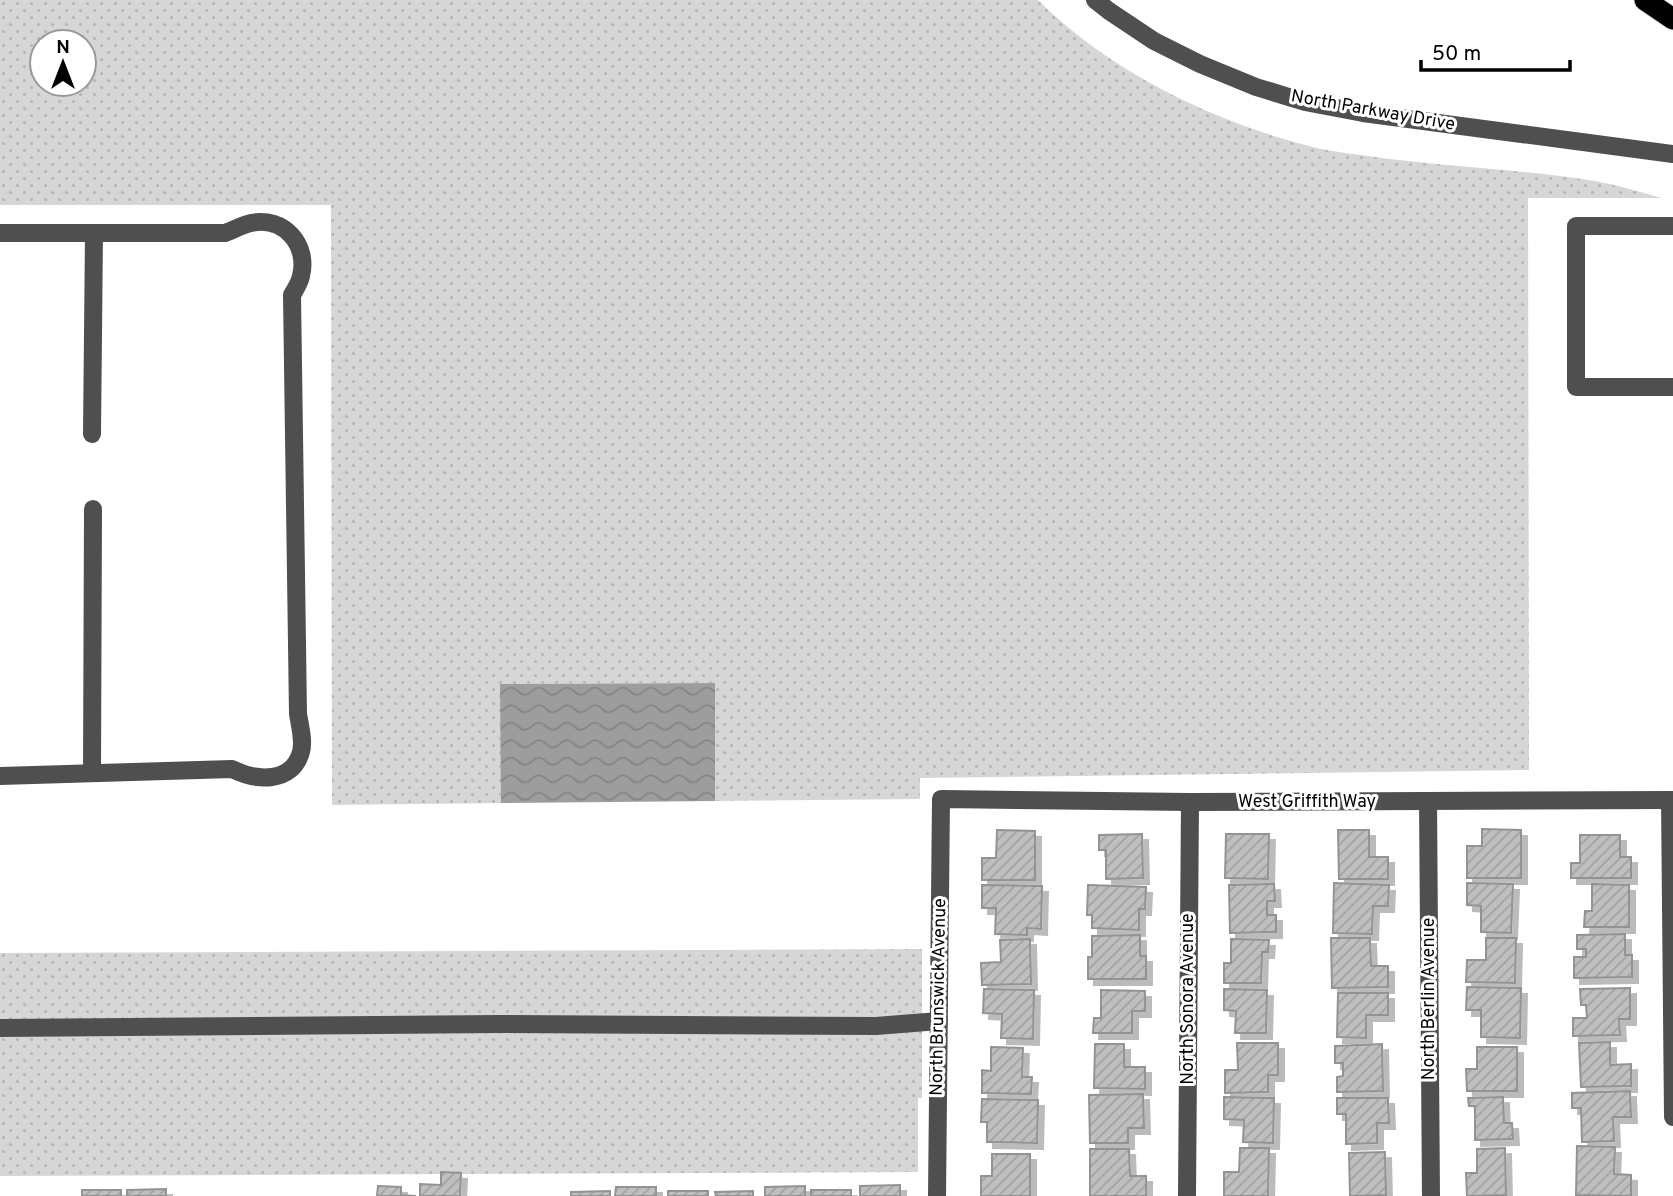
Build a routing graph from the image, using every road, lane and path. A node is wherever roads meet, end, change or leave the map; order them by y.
1 (1095, 0) edge
2 (1645, 0) edge
3 (1673, 19) edge
4 (1673, 154) edge
5 (1673, 226) edge
6 (0, 233) edge
7 (94, 233) junction
8 (1673, 387) edge
9 (92, 434) dead end
10 (93, 509) dead end
11 (92, 773) junction
12 (0, 776) edge
13 (941, 799) joint
14 (1671, 800) edge
15 (1428, 801) junction
16 (1190, 802) junction
17 (939, 1021) junction
18 (0, 1028) edge
19 (1673, 1117) edge
20 (937, 1196) edge
21 (1187, 1196) edge
22 (1431, 1196) edge

1 - 4 street, North Parkway Drive
2 - 3 highway
5 - 8 street
6 - 7 street
7 - 9 street
7 - 11 street
10 - 11 street
11 - 12 street
13 - 16 street, West Griffith Way
13 - 17 street, North Brunswick Avenue
14 - 15 street, West Griffith Way
14 - 19 street
15 - 16 street, West Griffith Way
15 - 22 street, North Berlin Avenue
16 - 21 street, North Sonora Avenue
17 - 18 street
17 - 20 street, North Brunswick Avenue

